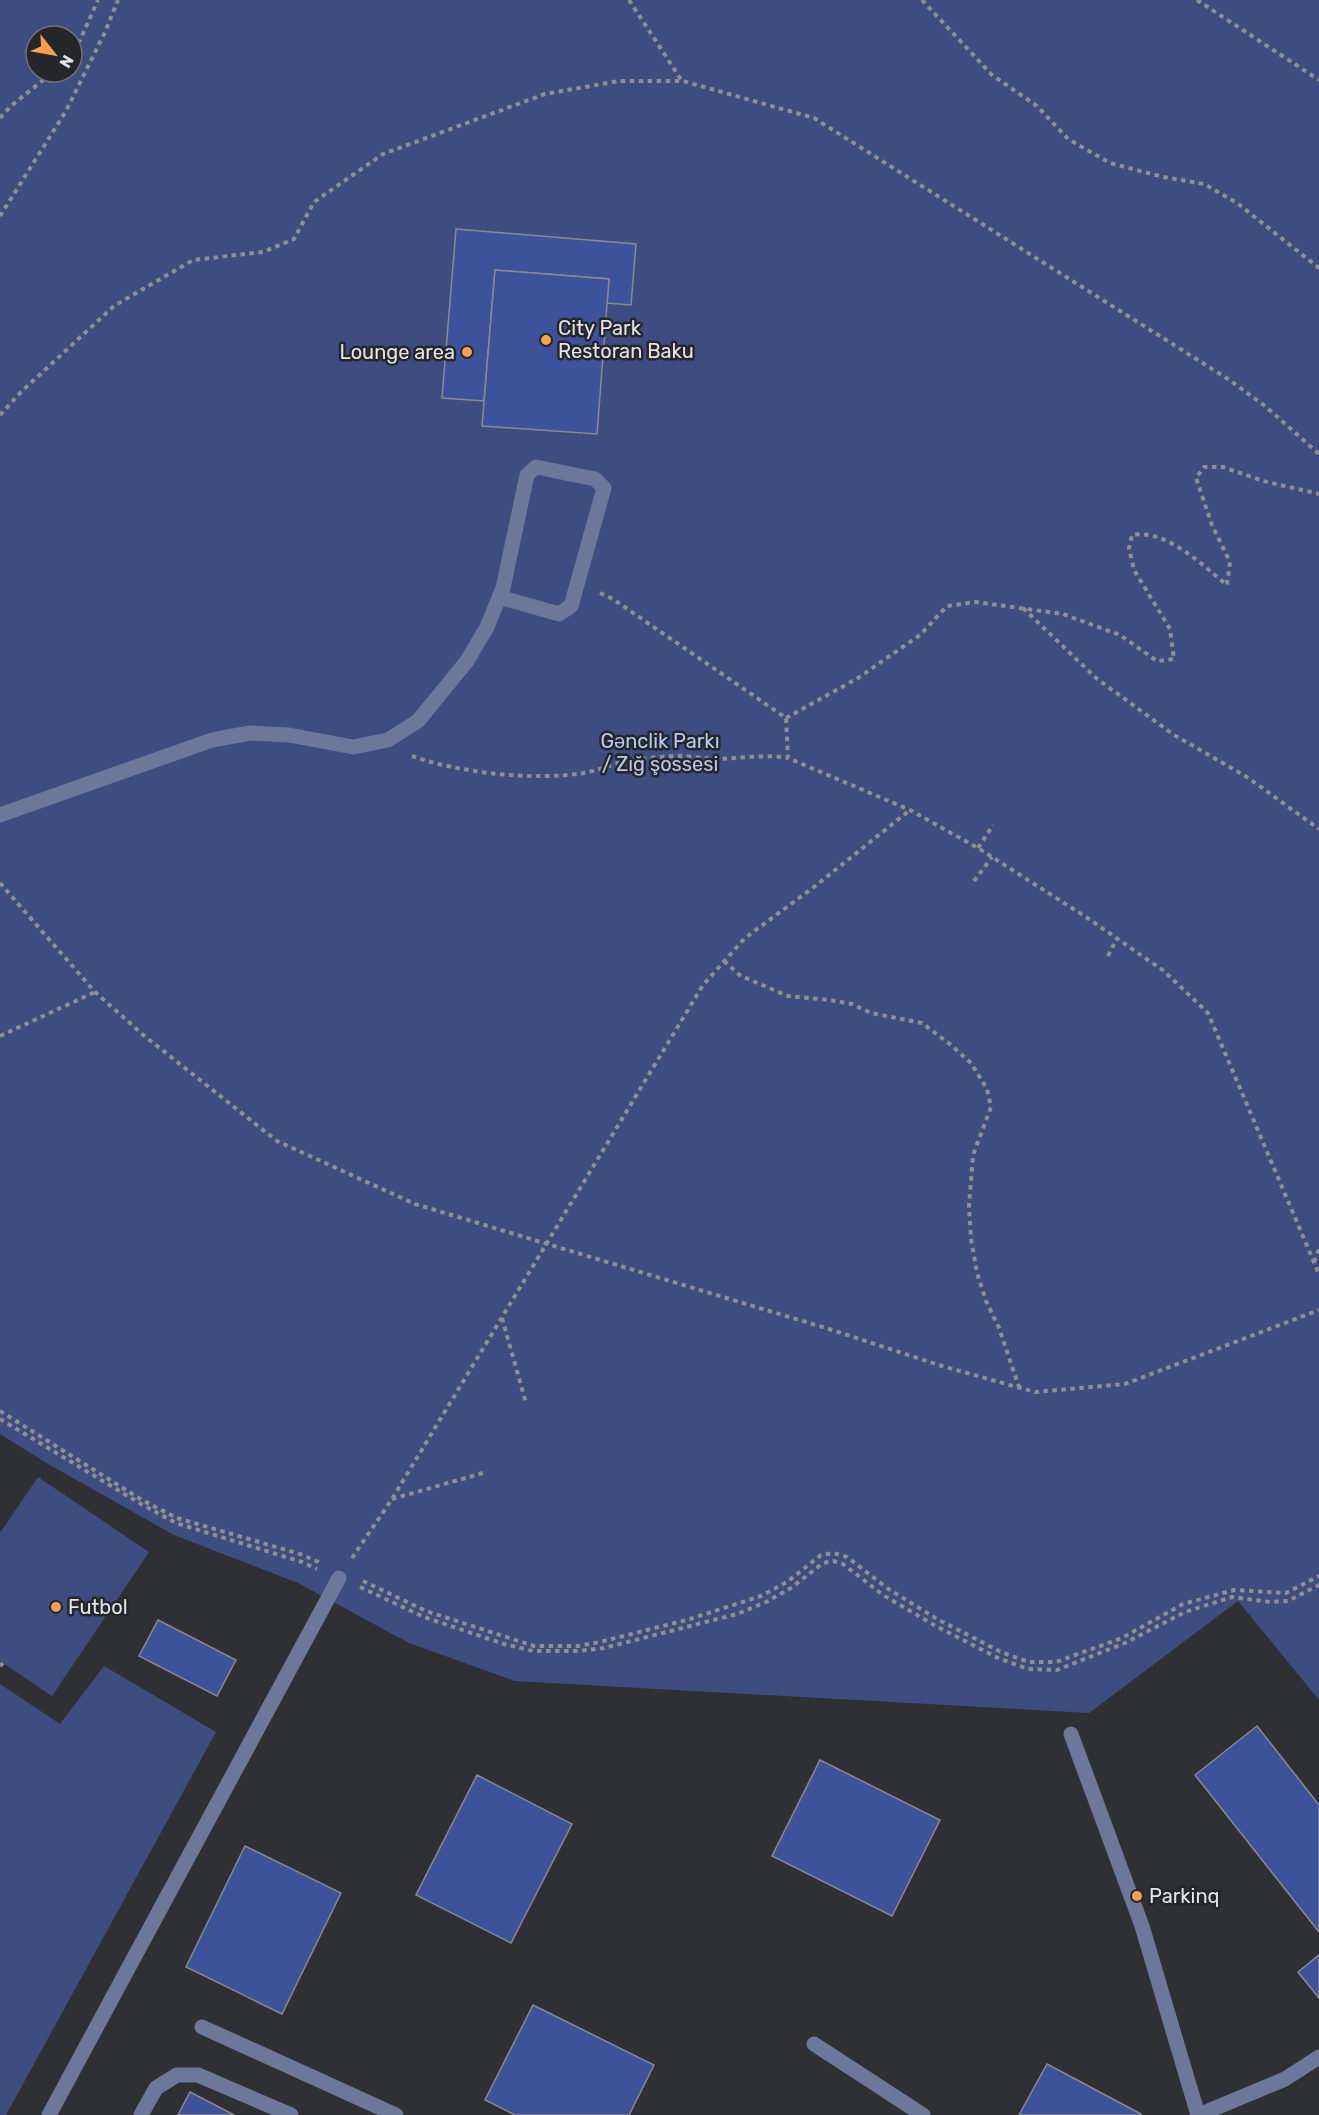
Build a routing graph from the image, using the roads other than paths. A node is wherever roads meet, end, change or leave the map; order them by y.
1 (499, 597) junction
2 (0, 815) edge
3 (341, 1575) road end
4 (1071, 1734) dead end
5 (202, 2027) dead end
6 (814, 2044) dead end
7 (1319, 2057) edge
8 (49, 2115) edge
9 (141, 2115) edge
10 (291, 2115) edge
11 (396, 2115) edge
12 (922, 2115) edge
13 (1198, 2115) edge

1 - 1 lane
1 - 2 lane
3 - 8 lane
4 - 13 lane
5 - 11 lane
6 - 12 lane
7 - 13 lane
9 - 10 lane

